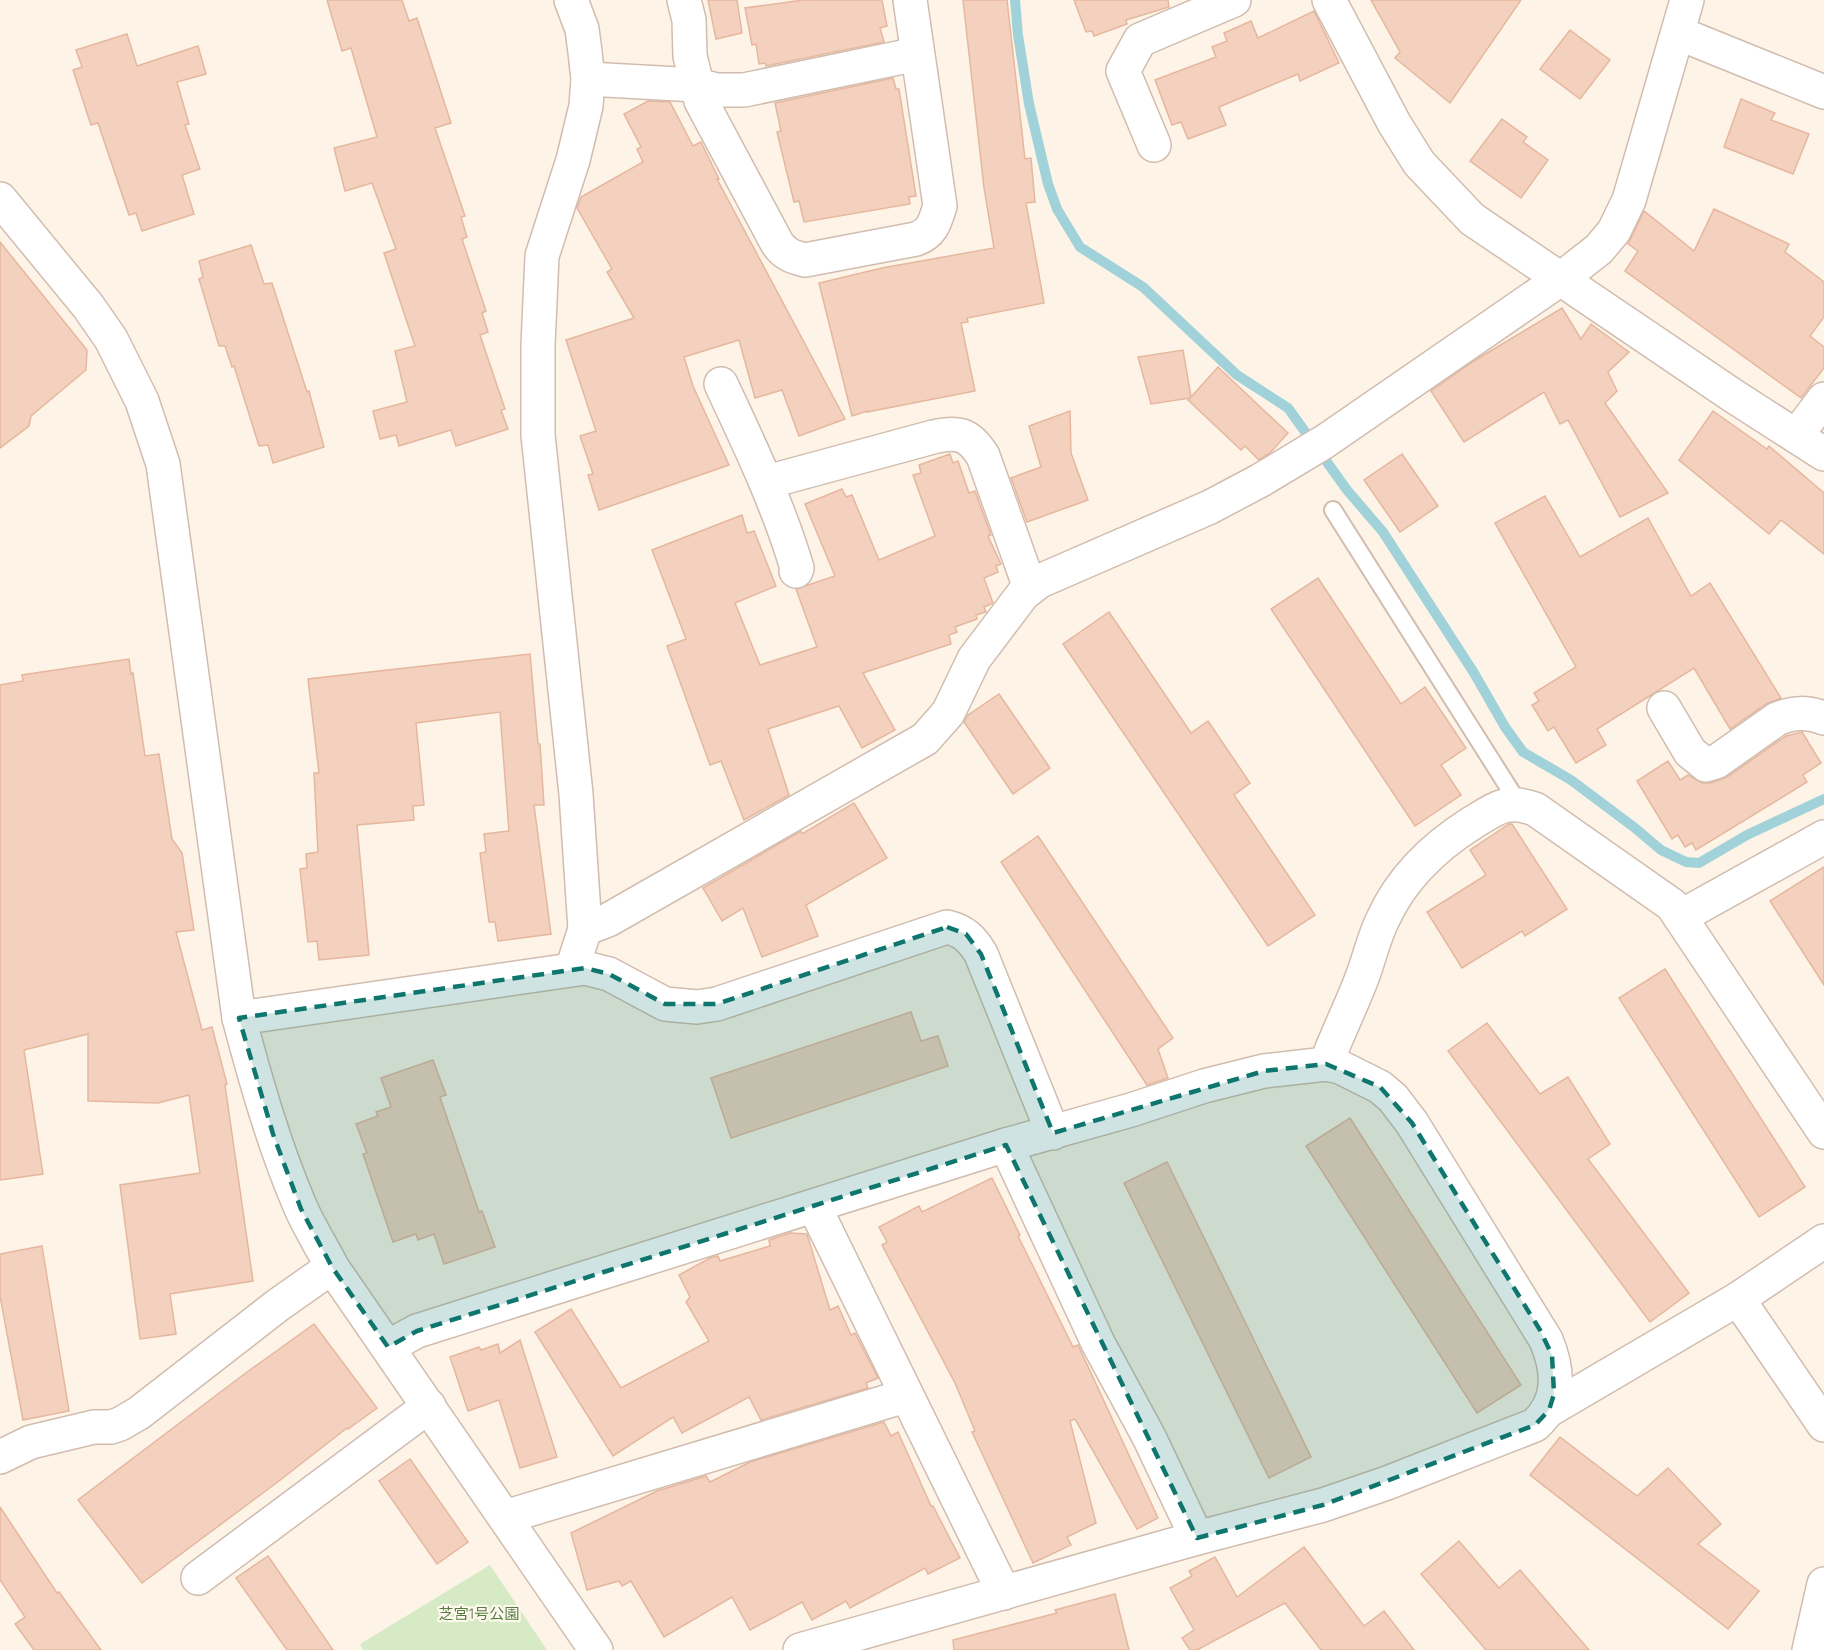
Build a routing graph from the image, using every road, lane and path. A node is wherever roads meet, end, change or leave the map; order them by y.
1 (572, 0) edge
2 (684, 0) edge
3 (910, 0) edge
4 (1234, 0) edge
5 (1329, 0) edge
6 (1687, 0) edge
7 (1678, 33) junction
8 (916, 54) junction
9 (588, 79) junction
10 (696, 85) junction
11 (1824, 92) edge
12 (1154, 145) dead end
13 (0, 199) edge
14 (1562, 279) junction
15 (721, 384) dead end
16 (1824, 399) edge
17 (1796, 436) junction
18 (1824, 454) edge
19 (767, 482) junction
20 (1333, 510) dead end
21 (796, 571) dead end
22 (1030, 588) junction
23 (1664, 708) dead end
24 (1824, 718) edge
25 (1519, 804) junction
26 (1824, 837) edge
27 (1680, 917) junction
28 (585, 929) junction
29 (572, 969) junction
30 (239, 1018) junction
31 (1326, 1064) junction
32 (1824, 1132) edge
33 (1053, 1133) junction
34 (1006, 1145) junction
35 (813, 1206) junction
36 (1824, 1241) edge
37 (332, 1267) junction
38 (1738, 1299) junction
39 (388, 1347) junction
40 (905, 1396) junction
41 (429, 1406) junction
42 (1549, 1410) junction
43 (1824, 1425) edge
44 (0, 1457) edge
45 (505, 1517) junction
46 (1197, 1538) junction
47 (198, 1578) dead end
48 (1824, 1584) edge
49 (1004, 1593) junction
50 (596, 1650) edge
51 (800, 1650) edge
52 (1809, 1650) edge

1 - 9 street
2 - 10 street
3 - 8 street
4 - 12 street
5 - 14 street
6 - 7 street
7 - 11 street
7 - 14 street
8 - 10 street
8 - 10 street
9 - 10 street
9 - 28 street
13 - 30 street
14 - 17 street
14 - 22 street
15 - 19 street
16 - 17 street
17 - 18 street
19 - 21 street
19 - 22 street
20 - 25 lane
22 - 28 street
23 - 24 street
25 - 27 street
25 - 31 street
26 - 27 street
27 - 32 street
28 - 29 street
29 - 30 street
29 - 33 street
30 - 37 street
31 - 33 street
31 - 42 street
33 - 34 street
34 - 35 street
34 - 46 street
35 - 39 street
35 - 40 street
36 - 38 street
37 - 39 street
37 - 44 street
38 - 42 street
38 - 43 street
39 - 41 street
40 - 45 street
40 - 49 street
41 - 45 street
41 - 47 street
42 - 46 street
45 - 50 street
46 - 49 street
48 - 52 street
49 - 51 street

